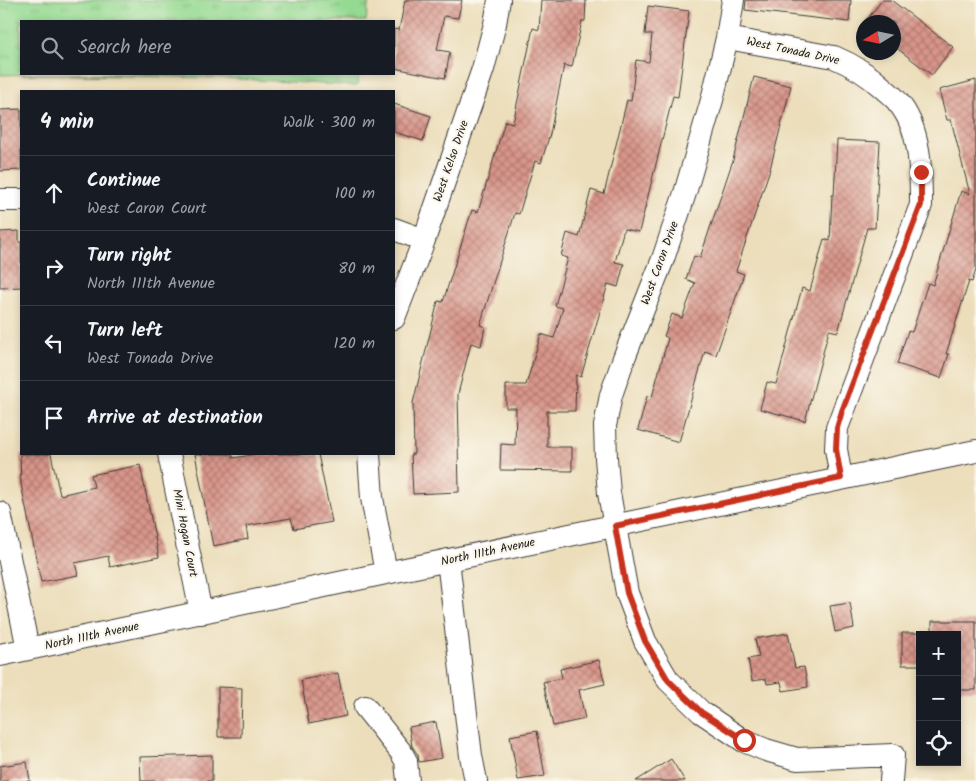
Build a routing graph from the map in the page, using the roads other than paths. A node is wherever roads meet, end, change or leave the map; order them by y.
1 (499, 0) edge
2 (732, 0) edge
3 (727, 38) junction
4 (0, 200) edge
5 (20, 200) edge
6 (395, 229) edge
7 (424, 240) junction
8 (395, 315) edge
9 (976, 451) edge
10 (169, 455) edge
11 (369, 455) edge
12 (841, 478) junction
13 (0, 513) edge
14 (615, 526) junction
15 (448, 560) junction
16 (386, 573) junction
17 (201, 613) junction
18 (28, 649) junction
19 (0, 655) edge
20 (365, 707) dead end
21 (408, 781) edge
22 (476, 781) edge
23 (891, 781) edge

1 - 7 street, West Kelso Drive
2 - 3 street, West Caron Drive
3 - 12 street, West Tonada Drive
3 - 14 street, West Caron Drive
4 - 5 street
6 - 7 street
7 - 8 street, West Kelso Drive
9 - 12 street, North 111th Avenue
10 - 17 street, Mini Hogan Court
11 - 16 street
12 - 14 street, North 111th Avenue
13 - 18 street
14 - 15 street, North 111th Avenue
14 - 23 street, West Caron Drive
15 - 16 street, North 111th Avenue
15 - 22 street
16 - 17 street, North 111th Avenue
17 - 18 street, North 111th Avenue
18 - 19 street, North 111th Avenue
20 - 21 street

